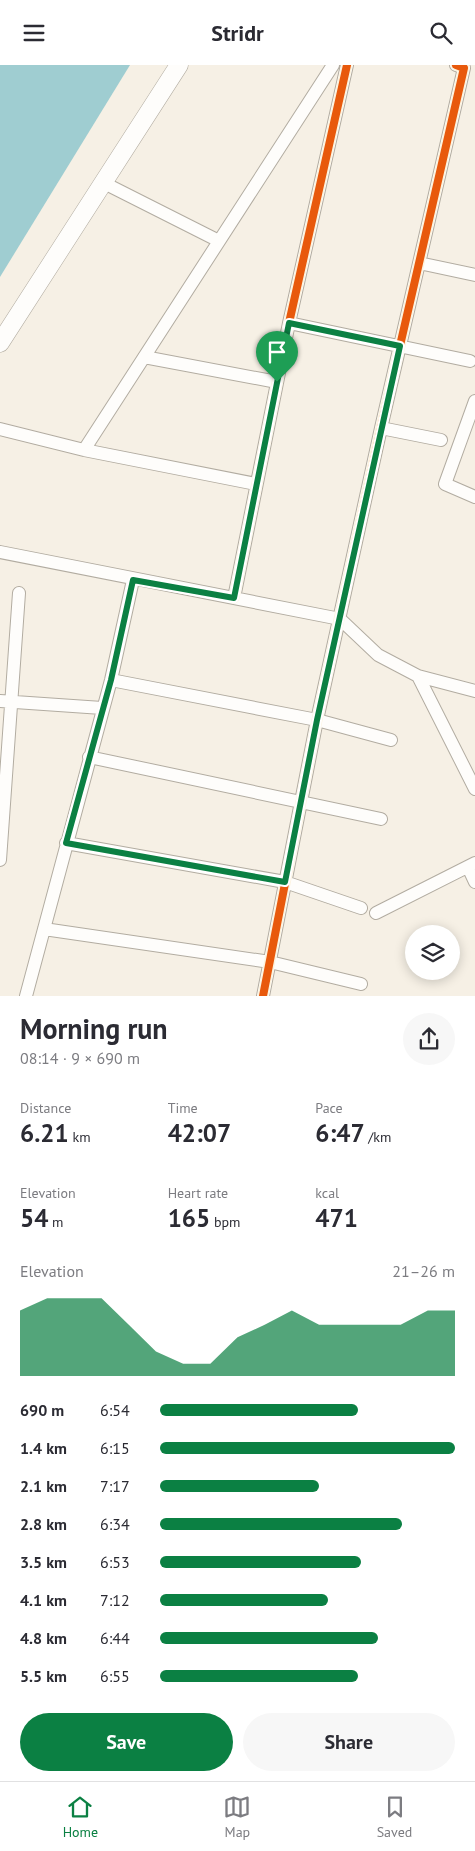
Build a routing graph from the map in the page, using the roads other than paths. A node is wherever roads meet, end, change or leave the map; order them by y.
1 (179, 65) edge
2 (332, 65) edge
3 (347, 65) edge
4 (456, 65) edge
5 (104, 183) junction
6 (219, 241) junction
7 (419, 263) junction
8 (475, 275) edge
9 (289, 323) junction
10 (0, 343) edge
11 (400, 346) junction
12 (144, 357) junction
13 (470, 361) dead end
14 (277, 382) junction
15 (475, 401) edge
16 (381, 428) junction
17 (0, 429) edge
18 (441, 440) dead end
19 (84, 450) junction
20 (256, 484) junction
21 (475, 497) edge
22 (0, 552) edge
23 (133, 580) junction
24 (19, 593) dead end
25 (234, 598) junction
26 (340, 619) junction
27 (418, 676) junction
28 (111, 680) junction
29 (475, 691) edge
30 (6, 701) edge
31 (102, 708) junction
32 (317, 720) junction
33 (391, 740) dead end
34 (89, 757) junction
35 (475, 789) edge
36 (301, 802) junction
37 (381, 819) dead end
38 (66, 843) junction
39 (0, 861) edge
40 (471, 865) edge
41 (285, 882) junction
42 (475, 882) edge
43 (361, 907) dead end
44 (376, 913) dead end
45 (44, 929) junction
46 (270, 962) junction
47 (361, 984) dead end
48 (26, 996) edge
49 (263, 996) edge

1 - 5 street
2 - 6 street
3 - 9 street
4 - 7 street
5 - 6 street
5 - 10 street
6 - 12 street
7 - 8 street
7 - 11 street
9 - 11 street
9 - 14 street
11 - 13 street
11 - 16 street
12 - 14 street
12 - 19 street
14 - 20 street
15 - 21 street
16 - 18 street
16 - 26 street
17 - 19 street
19 - 20 street
20 - 25 street
22 - 23 street
23 - 25 street
23 - 28 street
24 - 30 street
25 - 26 street
26 - 27 street
26 - 32 street
27 - 29 street
27 - 35 street
28 - 31 street
28 - 32 street
30 - 31 street
30 - 39 street
31 - 34 street
32 - 33 street
32 - 36 street
34 - 36 street
34 - 38 street
36 - 37 street
36 - 41 street
38 - 41 street
38 - 45 street
40 - 42 street
40 - 44 street
41 - 43 street
41 - 46 street
45 - 46 street
45 - 48 street
46 - 47 street
46 - 49 street

